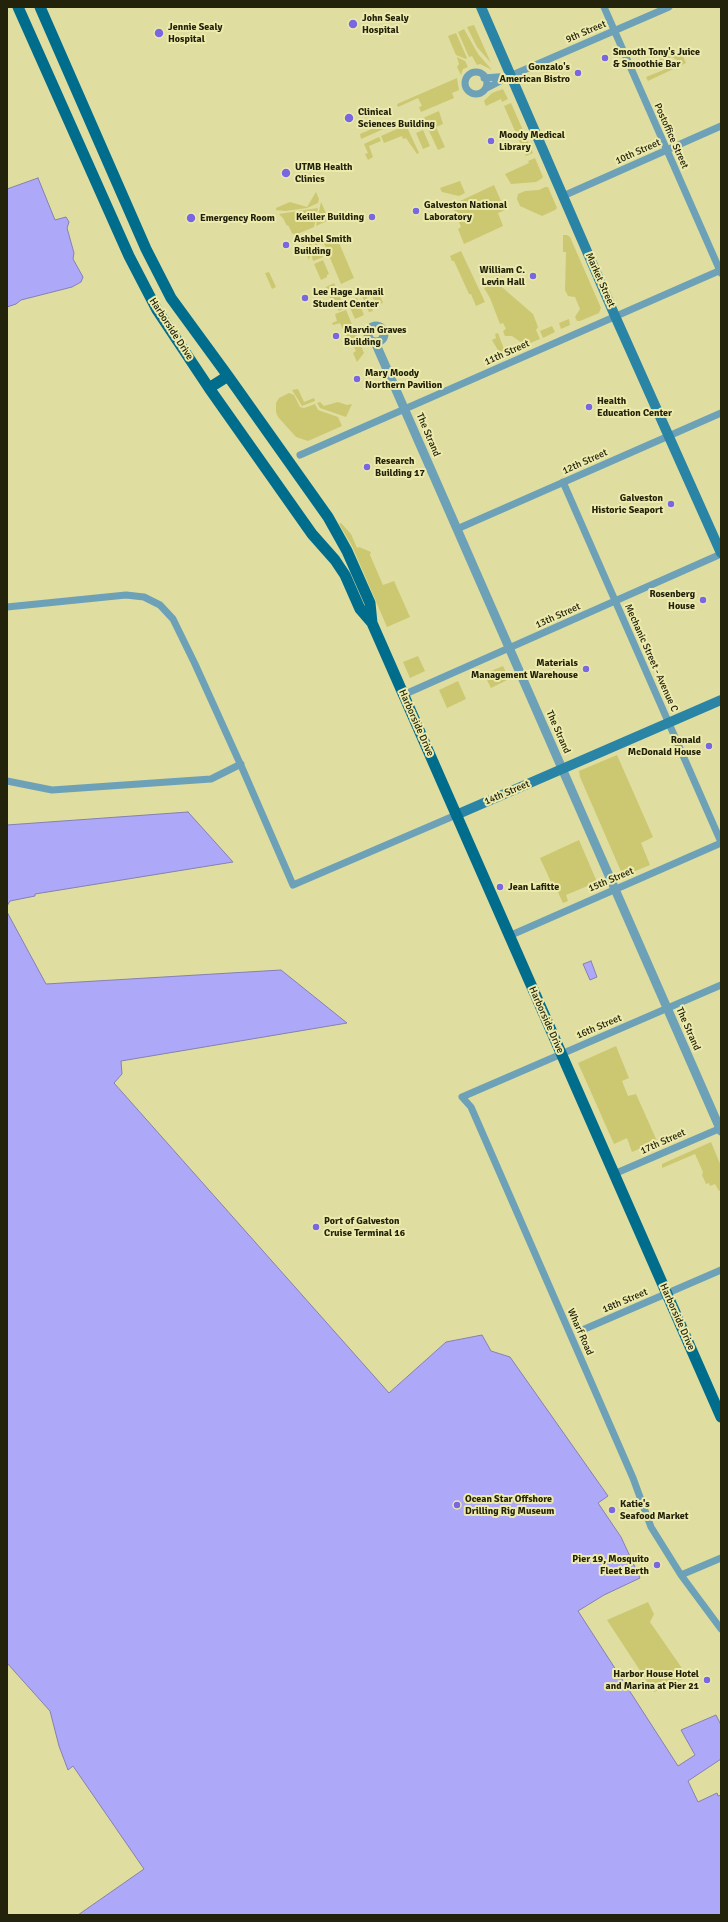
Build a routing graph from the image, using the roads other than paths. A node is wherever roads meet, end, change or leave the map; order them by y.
1 (18, 7) edge
2 (40, 7) edge
3 (481, 7) edge
4 (604, 7) edge
5 (669, 7) edge
6 (614, 31) junction
7 (68, 69) junction
8 (50, 76) junction
9 (510, 76) junction
10 (484, 78) junction
11 (485, 89) junction
12 (721, 126) edge
13 (666, 150) junction
14 (124, 196) junction
15 (563, 196) junction
16 (107, 205) junction
17 (721, 271) edge
18 (171, 298) junction
19 (157, 310) junction
20 (615, 316) junction
21 (375, 342) dead end
22 (228, 376) junction
23 (209, 388) junction
24 (405, 409) junction
25 (721, 413) edge
26 (670, 436) junction
27 (300, 455) dead end
28 (563, 482) junction
29 (457, 529) junction
30 (721, 554) edge
31 (615, 601) junction
32 (7, 607) edge
33 (372, 624) junction
34 (510, 648) junction
35 (404, 695) junction
36 (721, 700) edge
37 (669, 723) junction
38 (241, 764) junction
39 (563, 769) junction
40 (7, 781) edge
41 (456, 815) junction
42 (721, 843) edge
43 (615, 889) junction
44 (509, 936) junction
45 (721, 985) edge
46 (667, 1008) junction
47 (561, 1054) junction
48 (462, 1097) joint
49 (721, 1129) edge
50 (614, 1174) junction
51 (721, 1270) edge
52 (666, 1294) junction
53 (580, 1331) dead end
54 (721, 1414) edge
55 (721, 1558) edge
56 (681, 1575) junction
57 (721, 1629) edge

1 - 8 main road, Harborside Drive
2 - 7 main road, Harborside Drive
3 - 9 main road, Market Street
4 - 6 street, Postoffice Street
5 - 6 street, 9th Street
6 - 9 street, 9th Street
6 - 13 street, Postoffice Street
7 - 8 main road
7 - 14 main road, Harborside Drive
8 - 16 main road, Harborside Drive
9 - 10 street, 9th Street
9 - 11 street, 9th Street
9 - 15 main road, Market Street
10 - 11 street
10 - 11 street, 9th Street
12 - 13 street, 10th Street
13 - 15 street, 10th Street
13 - 17 street, Postoffice Street
14 - 16 main road
14 - 18 main road, Harborside Drive
15 - 20 main road, Market Street
16 - 19 main road, Harborside Drive
17 - 20 street, 11th Street
18 - 19 main road
18 - 22 main road, Harborside Drive
19 - 23 main road, Harborside Drive
20 - 24 street, 11th Street
20 - 26 main road, Market Street
21 - 24 street, The Strand
22 - 23 main road
22 - 33 main road, Harborside Drive
23 - 33 main road, Harborside Drive
24 - 27 street, 11th Street
24 - 29 street, The Strand
25 - 26 street, 12th Street
26 - 28 street, 12th Street
26 - 30 main road, Market Street
28 - 29 street, 12th Street
28 - 31 street, Mechanic Street - Avenue C
29 - 34 street, The Strand
30 - 31 street, 13th Street
31 - 34 street, 13th Street
31 - 37 street, Mechanic Street - Avenue C
32 - 38 street
33 - 35 main road, Harborside Drive
34 - 35 street, 13th Street
34 - 39 street, The Strand
35 - 41 main road, Harborside Drive
36 - 37 main road, 14th Street
37 - 39 main road, 14th Street
37 - 42 street, Mechanic Street - Avenue C
38 - 40 street
38 - 41 street, 14th Street
39 - 41 main road, 14th Street
39 - 43 street, The Strand
41 - 44 main road, Harborside Drive
42 - 43 street, 15th Street
43 - 44 street, 15th Street
43 - 46 street, The Strand
44 - 47 main road, Harborside Drive
45 - 46 street, 16th Street
46 - 47 street, 16th Street
46 - 49 street, The Strand
47 - 48 street, 16th Street
47 - 50 main road, Harborside Drive
48 - 56 street, Wharf Road
49 - 50 street, 17th Street
50 - 52 main road, Harborside Drive
51 - 52 street, 18th Street
52 - 53 street, 18th Street
52 - 54 main road, Harborside Drive
55 - 56 street
56 - 57 street, Wharf Road

